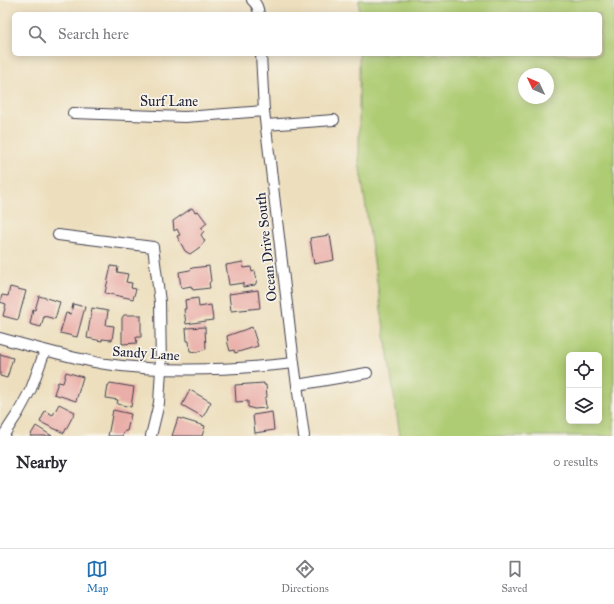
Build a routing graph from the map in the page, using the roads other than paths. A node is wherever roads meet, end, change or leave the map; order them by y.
1 (252, 0) edge
2 (259, 12) edge
3 (261, 56) edge
4 (264, 111) junction
5 (73, 113) dead end
6 (334, 120) dead end
7 (266, 125) junction
8 (58, 234) dead end
9 (0, 338) edge
10 (45, 350) junction
11 (294, 363) junction
12 (161, 369) junction
13 (367, 374) dead end
14 (297, 384) junction
15 (3, 436) edge
16 (151, 436) edge
17 (304, 436) edge

1 - 2 street
3 - 4 street, Ocean Drive South
4 - 5 street, Surf Lane
4 - 7 street, Ocean Drive South
6 - 7 street
7 - 11 street, Ocean Drive South
8 - 12 street
9 - 10 street, Sandy Lane
10 - 12 street, Sandy Lane
10 - 15 street
11 - 12 street, Sandy Lane
11 - 14 street, Ocean Drive South
12 - 16 street
13 - 14 street
14 - 17 street, Ocean Drive South

